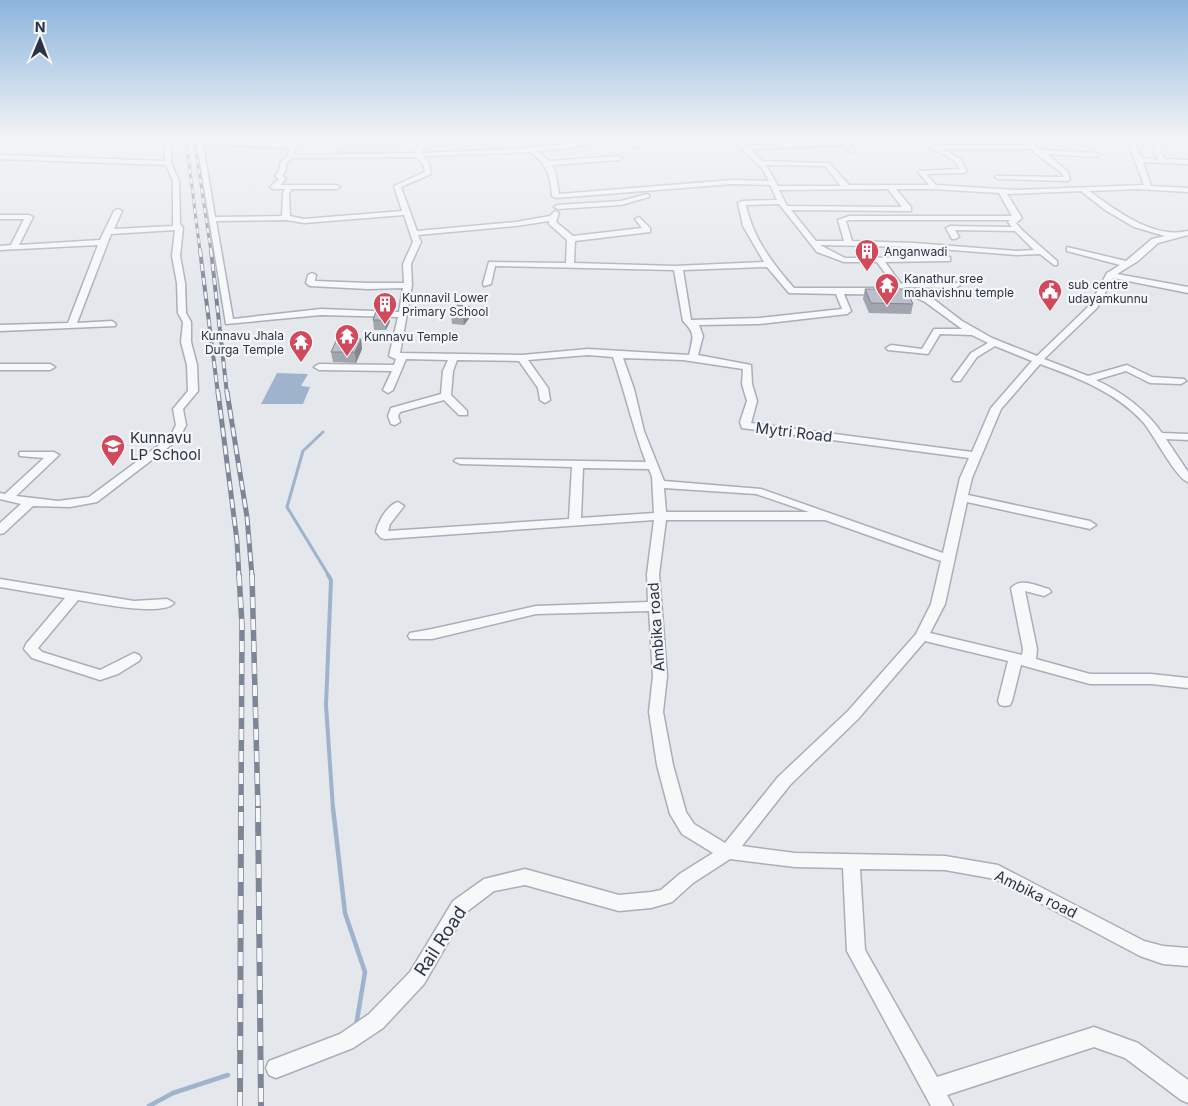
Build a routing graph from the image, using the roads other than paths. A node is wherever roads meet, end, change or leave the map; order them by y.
1 (1002, 190) edge
2 (176, 191) edge
3 (207, 191) edge
4 (287, 191) edge
5 (399, 191) edge
6 (555, 191) edge
7 (624, 191) edge
8 (775, 191) edge
9 (893, 191) edge
10 (1086, 191) edge
11 (655, 195) dead end
12 (556, 196) junction
13 (783, 205) junction
14 (558, 207) junction
15 (118, 211) dead end
16 (408, 213) junction
17 (0, 217) edge
18 (286, 218) junction
19 (552, 218) junction
20 (639, 218) dead end
21 (1018, 218) junction
22 (211, 219) junction
23 (179, 228) junction
24 (1017, 230) junction
25 (109, 232) junction
26 (416, 233) junction
27 (1188, 233) edge
28 (1172, 236) junction
29 (956, 237) dead end
30 (572, 239) junction
31 (103, 242) junction
32 (814, 243) junction
33 (849, 244) junction
34 (14, 247) junction
35 (0, 248) edge
36 (1070, 249) dead end
37 (1040, 252) junction
38 (947, 259) dead end
39 (879, 260) junction
40 (1054, 263) dead end
41 (570, 264) junction
42 (769, 264) junction
43 (1127, 264) junction
44 (678, 268) junction
45 (312, 275) dead end
46 (1110, 275) junction
47 (486, 284) dead end
48 (408, 285) junction
49 (956, 285) dead end
50 (900, 288) junction
51 (1188, 290) edge
52 (840, 293) junction
53 (403, 315) junction
54 (691, 323) junction
55 (72, 324) junction
56 (112, 324) dead end
57 (2, 330) edge
58 (974, 332) junction
59 (996, 342) junction
60 (891, 348) dead end
61 (617, 355) junction
62 (453, 358) junction
63 (522, 358) junction
64 (693, 358) junction
65 (1038, 360) junction
66 (400, 362) junction
67 (0, 367) edge
68 (50, 367) dead end
69 (319, 367) dead end
70 (957, 379) dead end
71 (1086, 380) junction
72 (1181, 381) dead end
73 (388, 390) dead end
74 (446, 396) junction
75 (545, 400) dead end
76 (463, 413) dead end
77 (395, 422) dead end
78 (1160, 436) junction
79 (1188, 437) edge
80 (24, 454) dead end
81 (975, 456) junction
82 (460, 461) dead end
83 (578, 465) junction
84 (653, 466) junction
85 (1188, 479) edge
86 (657, 484) junction
87 (4, 497) edge
88 (961, 497) junction
89 (29, 503) junction
90 (398, 506) dead end
91 (660, 516) junction
92 (575, 521) junction
93 (1090, 525) dead end
94 (0, 530) edge
95 (946, 558) junction
96 (0, 583) edge
97 (1044, 592) dead end
98 (74, 596) junction
99 (167, 603) dead end
100 (656, 607) junction
101 (415, 636) dead end
102 (922, 636) junction
103 (134, 658) dead end
104 (1022, 660) junction
105 (1188, 682) edge
106 (1005, 701) dead end
107 (728, 852) junction
108 (851, 861) junction
109 (1188, 957) edge
110 (276, 1068) dead end
111 (1188, 1094) edge
112 (937, 1097) edge

1 - 21 street
2 - 23 street
3 - 22 street
4 - 18 street
5 - 16 street
6 - 12 street
7 - 12 street
8 - 13 street
9 - 13 street
10 - 28 street
11 - 14 street
12 - 14 street
13 - 32 street
13 - 42 street
14 - 19 street
15 - 25 street
16 - 18 street
16 - 26 street
17 - 34 street
18 - 22 street
19 - 26 street
19 - 30 street
20 - 30 street
21 - 24 street
21 - 33 street
22 - 53 street
23 - 25 street
23 - 89 street
24 - 29 street
24 - 37 street
25 - 31 street
26 - 48 street
27 - 28 street
28 - 43 street
30 - 41 street
31 - 34 street
31 - 55 street
32 - 33 street
32 - 39 street
33 - 37 street
34 - 35 street
36 - 43 street
37 - 40 street
38 - 39 street
39 - 50 street
41 - 44 street
41 - 47 street
42 - 44 street
42 - 52 street
43 - 46 street
44 - 54 street
45 - 48 street
46 - 51 street
46 - 65 street, Rail Road
48 - 53 street
49 - 50 street
50 - 52 street
50 - 58 street
52 - 54 street
53 - 66 street
54 - 64 street
55 - 56 street
55 - 57 street
58 - 59 street
58 - 60 street
59 - 65 street
59 - 70 street
61 - 63 street
61 - 64 street, Mytri Road
61 - 84 street, Ambika road
62 - 63 street
62 - 66 street
62 - 74 street
63 - 75 street
64 - 81 street, Mytri Road
65 - 71 street
65 - 81 street, Rail Road
66 - 69 street
66 - 73 street
67 - 68 street
71 - 72 street
71 - 78 street
74 - 76 street
74 - 77 street
78 - 79 street
78 - 85 street
80 - 87 street
81 - 88 street, Rail Road
82 - 83 street
83 - 84 street
83 - 92 street
84 - 86 street, Ambika road
86 - 91 street, Ambika road
86 - 95 street
87 - 89 street
88 - 93 street
88 - 95 street, Rail Road
89 - 94 street
90 - 92 street
91 - 92 street
91 - 95 street
91 - 100 street, Ambika road
95 - 102 street, Rail Road
96 - 98 street
97 - 104 street
98 - 99 street
98 - 103 street
100 - 101 street
100 - 107 street, Ambika road
102 - 104 street
102 - 107 street, Rail Road
104 - 105 street
104 - 106 street
107 - 108 street, Ambika road
107 - 110 street, Rail Road
108 - 109 street, Ambika road
108 - 112 street
111 - 112 street

